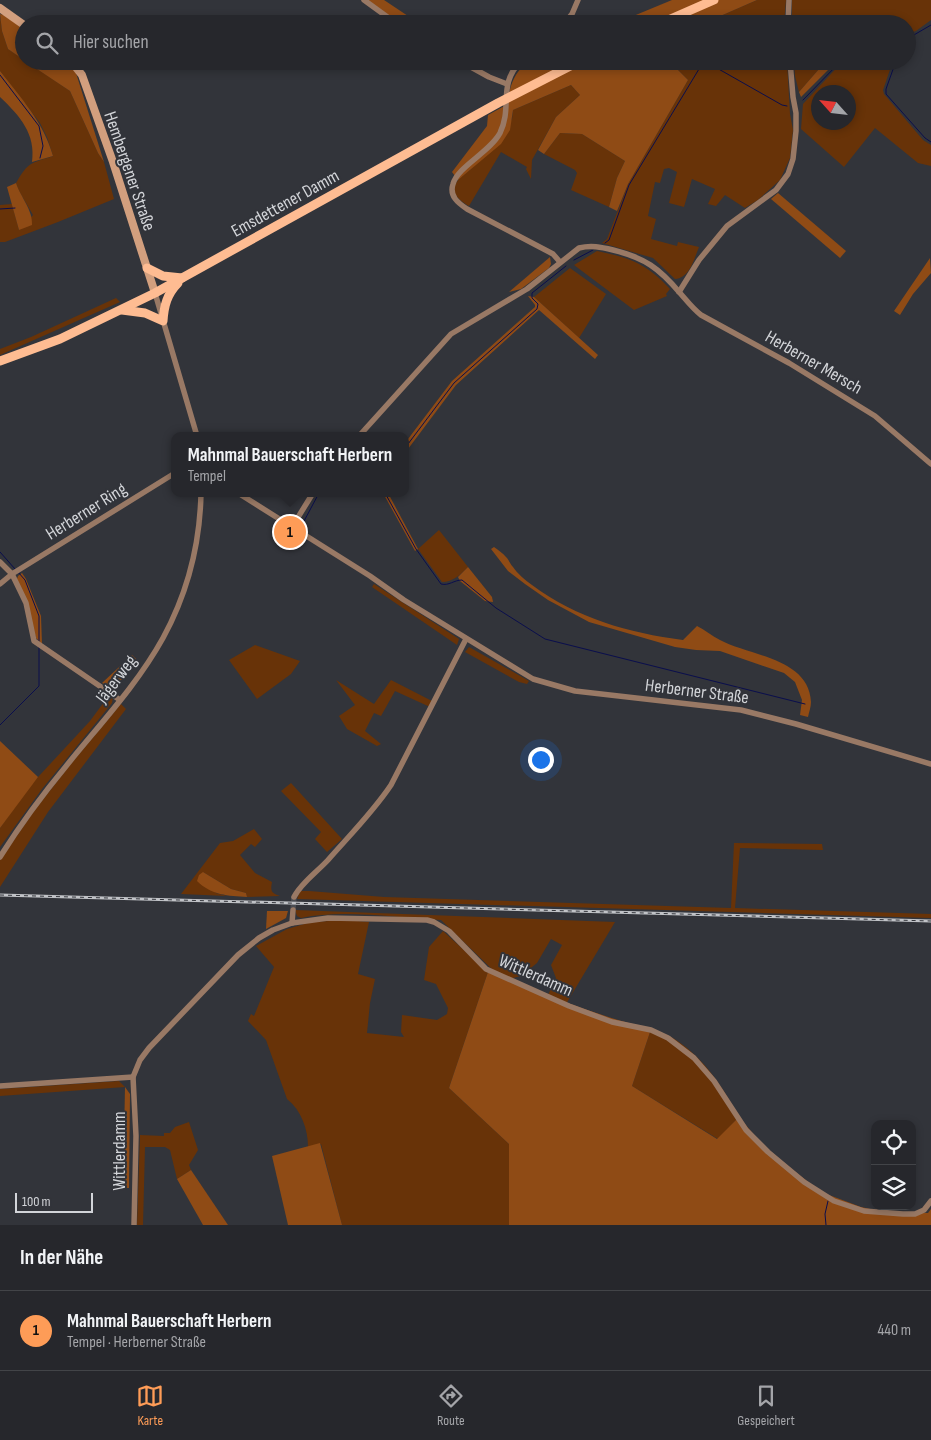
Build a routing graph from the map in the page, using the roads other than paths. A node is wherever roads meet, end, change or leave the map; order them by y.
1 (364, 0) edge
2 (578, 0) edge
3 (714, 0) edge
4 (789, 0) edge
5 (0, 8) edge
6 (385, 15) edge
7 (571, 15) edge
8 (680, 15) edge
9 (788, 15) edge
10 (15, 19) edge
11 (78, 70) edge
12 (476, 70) edge
13 (513, 70) edge
14 (563, 70) edge
15 (791, 70) edge
16 (507, 84) junction
17 (560, 262) junction
18 (147, 268) junction
19 (182, 278) junction
20 (679, 292) junction
21 (155, 293) junction
22 (119, 310) junction
23 (163, 320) junction
24 (0, 361) edge
25 (196, 432) edge
26 (363, 432) edge
27 (931, 464) edge
28 (171, 476) edge
29 (201, 497) edge
30 (244, 497) edge
31 (311, 497) edge
32 (292, 527) junction
33 (0, 562) edge
34 (12, 574) junction
35 (0, 584) edge
36 (466, 639) junction
37 (120, 700) junction
38 (931, 764) edge
39 (0, 857) edge
40 (294, 897) tunnel mouth
41 (293, 910) tunnel mouth
42 (292, 923) junction
43 (133, 1077) junction
44 (0, 1086) edge
45 (931, 1201) edge
46 (134, 1225) edge

1 - 6 street
2 - 7 street
3 - 8 main road
4 - 9 street
5 - 10 street
11 - 18 street, Hembergener Straße
12 - 16 street
13 - 16 street
14 - 19 main road, Emsdettener Damm
15 - 20 street
16 - 17 street
17 - 20 street, Herberner Mersch
17 - 26 street, Herberner Mersch
18 - 19 main road
18 - 21 street, Hembergener Straße
19 - 21 main road, Emsdettener Damm
19 - 23 main road
20 - 27 street, Herberner Mersch
21 - 22 main road, Emsdettener Damm
21 - 23 street
22 - 23 main road
22 - 24 main road, Emsdettener Damm
23 - 25 street
28 - 34 street, Herberner Ring
29 - 37 street, Jägerweg
30 - 32 street, Herberner Straße
31 - 32 street
32 - 36 street, Herberner Straße
33 - 34 street
34 - 35 street, Herberner Ring
34 - 37 street
36 - 38 street, Herberner Straße
36 - 40 street
37 - 39 street, Jägerweg
41 - 42 street
42 - 43 street, Wittlerdamm
42 - 45 street, Wittlerdamm
43 - 44 street
43 - 46 street, Wittlerdamm

